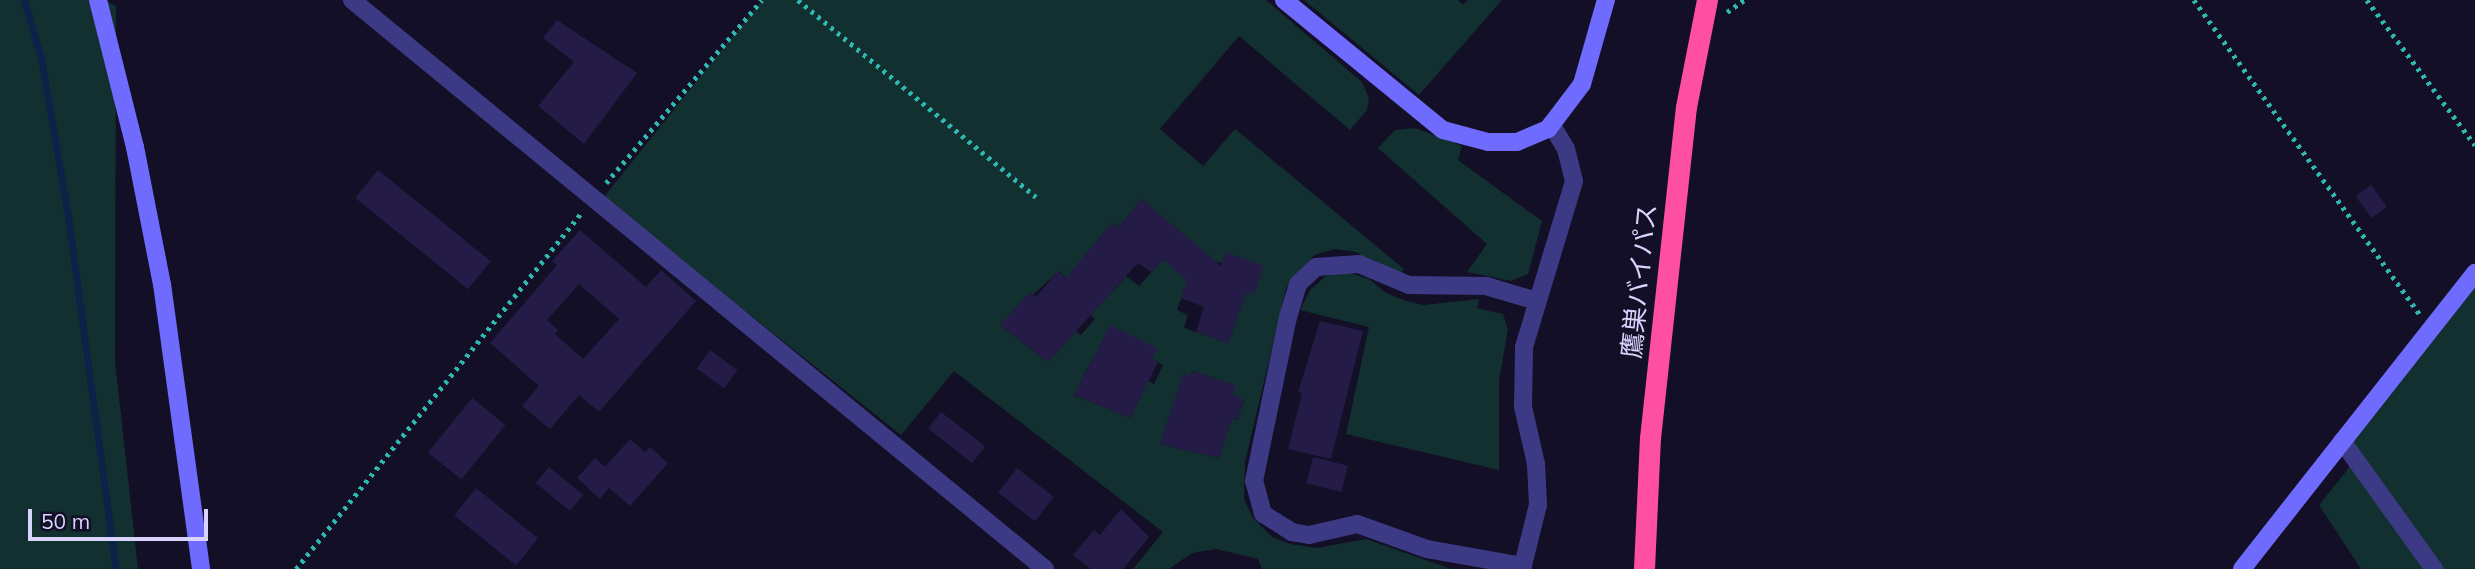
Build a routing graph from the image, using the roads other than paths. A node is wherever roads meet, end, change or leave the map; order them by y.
1 (97, 0) edge
2 (352, 0) edge
3 (1284, 0) edge
4 (1605, 0) edge
5 (1707, 0) edge
6 (1551, 124) junction
7 (2475, 274) edge
8 (1537, 301) junction
9 (2342, 441) junction
10 (1523, 568) edge
11 (201, 569) edge
12 (1045, 569) edge
13 (1644, 569) edge
14 (2242, 569) edge
15 (2434, 569) edge

1 - 11 street
2 - 12 street
3 - 6 street
4 - 6 street
5 - 13 highway, 鷹巣バイパス
6 - 8 street
7 - 9 street
8 - 10 street
8 - 10 street
9 - 14 street
9 - 15 street

